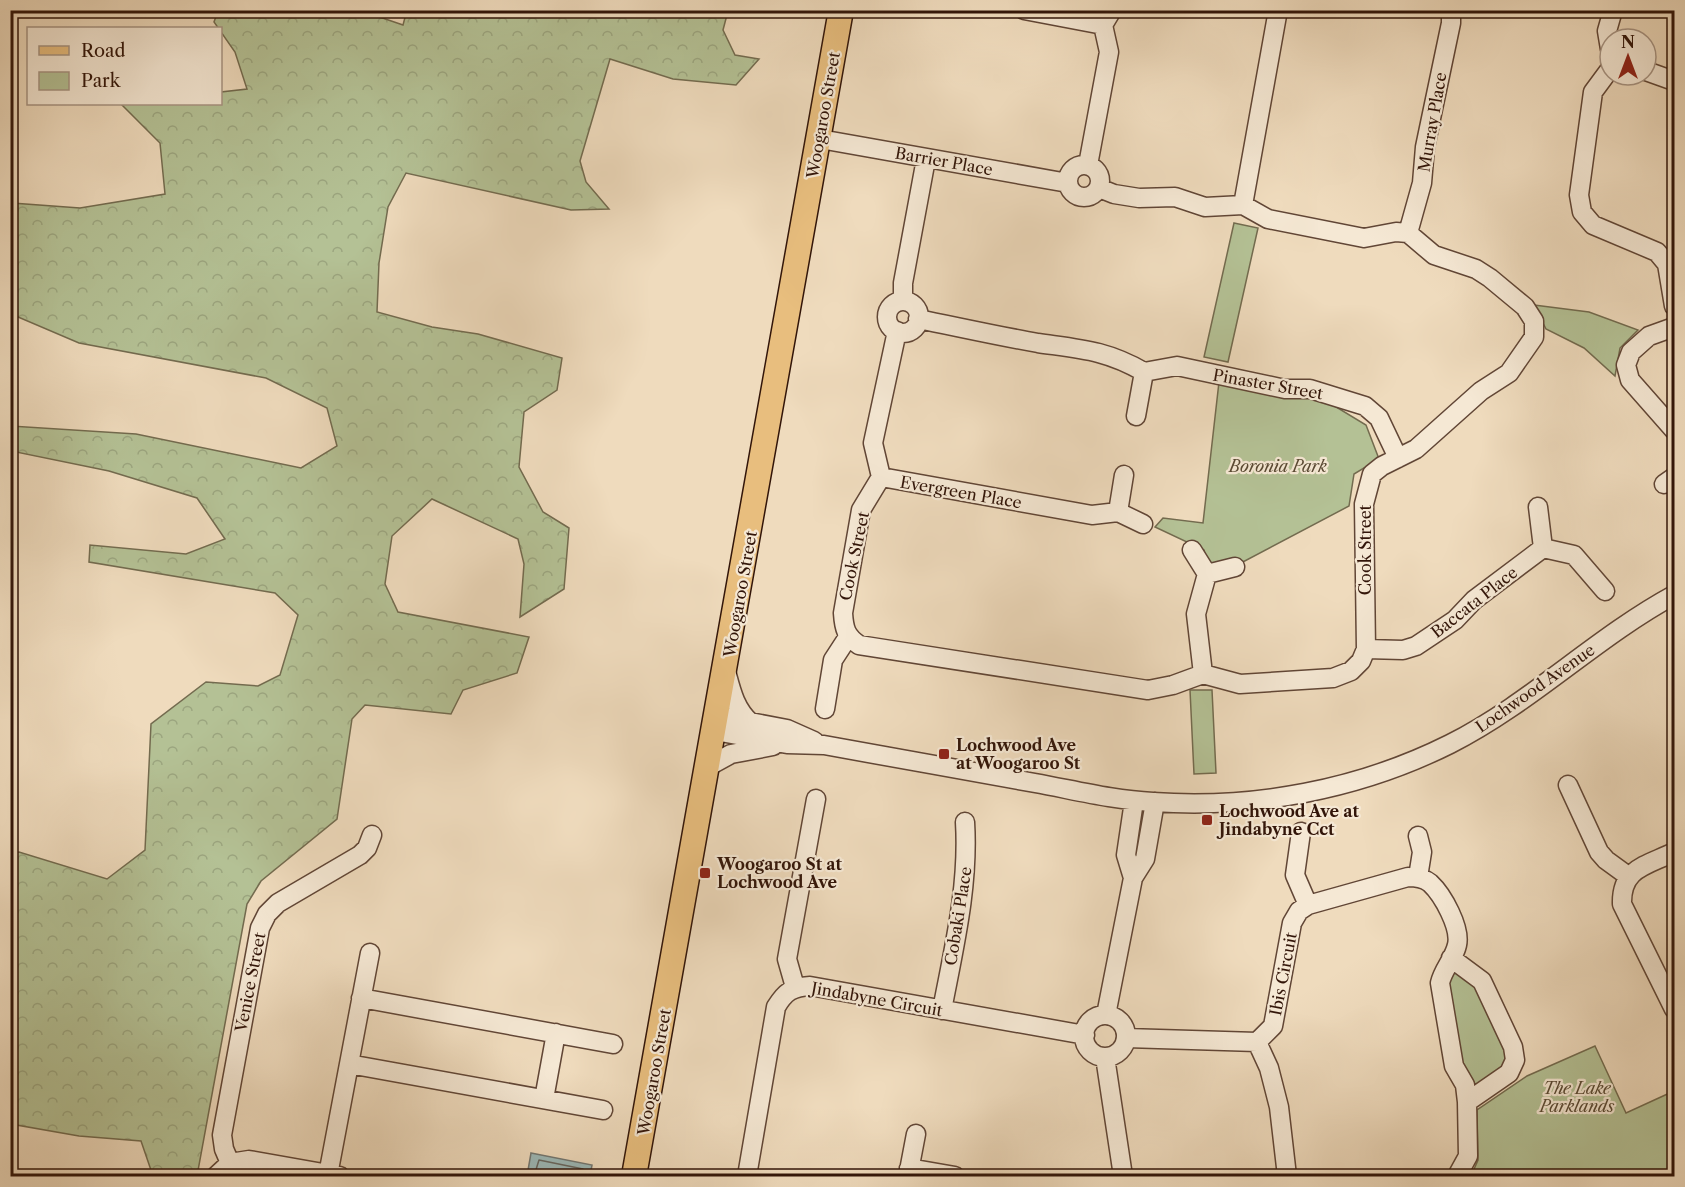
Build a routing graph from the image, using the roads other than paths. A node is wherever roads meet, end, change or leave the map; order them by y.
1 (841, 10) edge
2 (1024, 10) edge
3 (1278, 10) edge
4 (1451, 10) edge
5 (1613, 10) edge
6 (1108, 18) edge
7 (1608, 27) edge
8 (1658, 75) edge
9 (1674, 81) edge
10 (1598, 85) edge
11 (820, 139) junction
12 (926, 159) junction
13 (1088, 165) junction
14 (1068, 183) junction
15 (1099, 188) junction
16 (1243, 206) junction
17 (1407, 233) junction
18 (1671, 263) edge
19 (903, 301) junction
20 (1674, 306) edge
21 (918, 319) junction
22 (1674, 327) edge
23 (897, 332) junction
24 (1144, 372) junction
25 (1136, 416) dead end
26 (1674, 430) edge
27 (1398, 458) junction
28 (1124, 475) dead end
29 (881, 477) junction
30 (1538, 507) dead end
31 (1118, 512) junction
32 (1143, 524) dead end
33 (1543, 548) junction
34 (1191, 549) dead end
35 (1234, 567) dead end
36 (1207, 574) junction
37 (1605, 591) dead end
38 (1674, 595) edge
39 (848, 638) junction
40 (1365, 649) junction
41 (726, 670) junction
42 (1203, 674) junction
43 (825, 709) dead end
44 (751, 723) junction
45 (716, 724) junction
46 (787, 744) junction
47 (824, 745) junction
48 (709, 766) junction
49 (1568, 784) dead end
50 (816, 799) dead end
51 (1134, 801) junction
52 (1155, 802) junction
53 (965, 822) dead end
54 (1301, 832) dead end
55 (372, 835) dead end
56 (1418, 836) dead end
57 (1674, 852) edge
58 (1628, 876) junction
59 (1133, 878) junction
60 (1418, 878) junction
61 (1308, 905) junction
62 (370, 953) dead end
63 (1451, 958) junction
64 (795, 987) junction
65 (361, 998) junction
66 (1674, 1009) edge
67 (942, 1010) junction
68 (1106, 1016) junction
69 (556, 1033) junction
70 (1084, 1035) junction
71 (1126, 1038) junction
72 (1257, 1042) junction
73 (613, 1044) dead end
74 (1105, 1057) junction
75 (349, 1064) junction
76 (544, 1099) junction
77 (1467, 1102) junction
78 (603, 1110) dead end
79 (916, 1134) dead end
80 (230, 1163) junction
81 (909, 1172) edge
82 (334, 1175) edge
83 (216, 1176) edge
84 (634, 1176) edge
85 (747, 1176) edge
86 (955, 1176) edge
87 (1123, 1176) edge
88 (1287, 1176) edge
89 (1457, 1176) edge

1 - 11 main road, Woogaroo Street
2 - 6 street
3 - 16 street
4 - 17 street, Murray Place
5 - 7 street
6 - 13 street
8 - 9 street
10 - 18 street
11 - 12 street, Barrier Place
11 - 41 main road, Woogaroo Street
12 - 14 street, Barrier Place
12 - 19 street
13 - 14 street
13 - 15 street
14 - 15 street
15 - 16 street
16 - 17 street
17 - 27 street, Cook Street
18 - 20 street
19 - 21 street
19 - 23 street
21 - 23 street
21 - 24 street
22 - 26 street
23 - 29 street, Evergreen Place
24 - 25 street
24 - 27 street, Pinaster Street
27 - 40 street, Cook Street
28 - 31 street
29 - 31 street, Evergreen Place
29 - 39 street, Cook Street
30 - 33 street
31 - 32 street
33 - 37 street
33 - 40 street, Baccata Place
34 - 36 street
35 - 36 street
36 - 42 street
38 - 52 street, Lochwood Avenue
39 - 42 street
39 - 43 street
40 - 42 street
41 - 44 street
41 - 45 main road, Woogaroo Street
44 - 45 street, Lochwood Avenue
44 - 47 street, Lochwood Avenue
45 - 46 street, Lochwood Avenue
45 - 48 main road, Woogaroo Street
46 - 47 street, Lochwood Avenue
46 - 48 street
47 - 51 street, Lochwood Avenue
48 - 84 main road, Woogaroo Street
49 - 58 street
50 - 64 street
51 - 52 street, Lochwood Avenue
51 - 59 street
52 - 59 street
53 - 67 street, Cobaki Place
54 - 61 street
55 - 80 street, Venice Street
56 - 60 street
57 - 58 street
58 - 66 street
59 - 68 street
60 - 61 street
60 - 63 street
61 - 72 street, Ibis Circuit
62 - 65 street
63 - 77 street
63 - 77 street
64 - 67 street, Jindabyne Circuit
64 - 85 street, Jindabyne Circuit
65 - 69 street
65 - 75 street
67 - 70 street, Jindabyne Circuit
68 - 70 street
68 - 71 street
69 - 73 street
69 - 76 street
70 - 74 street
71 - 72 street
71 - 74 street
72 - 88 street
74 - 87 street
75 - 76 street
75 - 82 street
76 - 78 street
77 - 89 street
79 - 81 street
80 - 82 street
80 - 83 street
81 - 86 street

